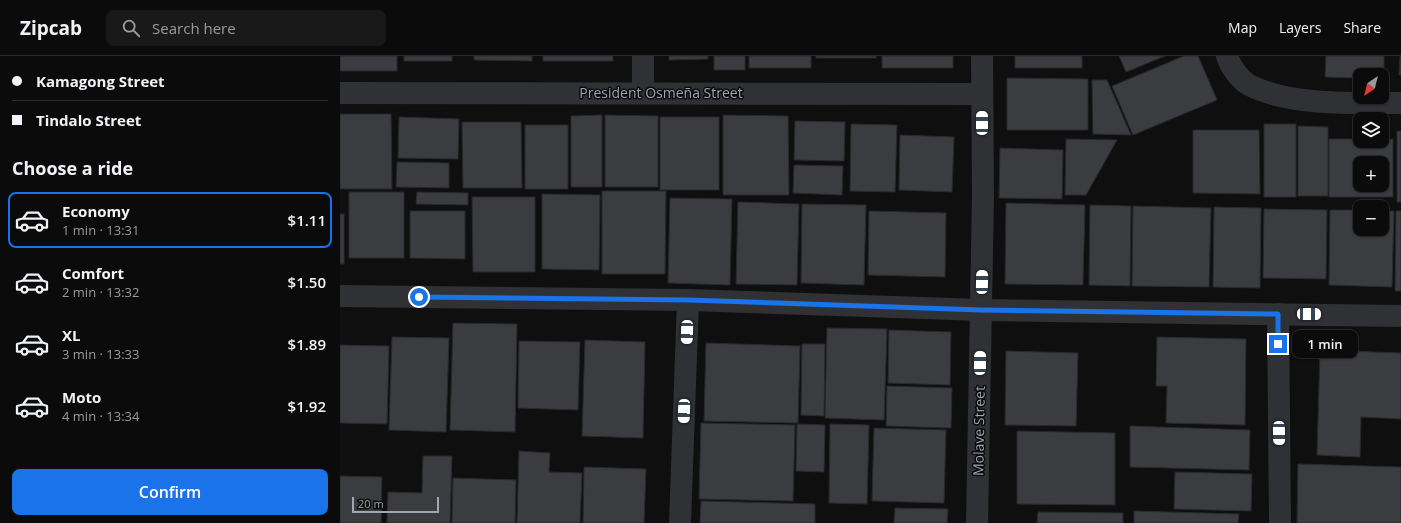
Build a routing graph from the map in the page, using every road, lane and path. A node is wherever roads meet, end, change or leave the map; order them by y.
1 (643, 56) edge
2 (982, 56) edge
3 (1227, 56) edge
4 (340, 93) edge
5 (642, 93) junction
6 (982, 94) junction
7 (1401, 103) edge
8 (340, 296) edge
9 (688, 300) junction
10 (981, 310) junction
11 (1278, 314) junction
12 (1401, 316) edge
13 (680, 523) edge
14 (977, 523) edge
15 (1280, 523) edge

1 - 5 street
2 - 6 street, Molave Street
3 - 7 street
4 - 5 street, President Osmeña Street
5 - 6 street, President Osmeña Street
6 - 10 street, Molave Street
8 - 9 street
9 - 10 street
9 - 13 street
10 - 11 street
10 - 14 street, Molave Street
11 - 12 street
11 - 15 street

